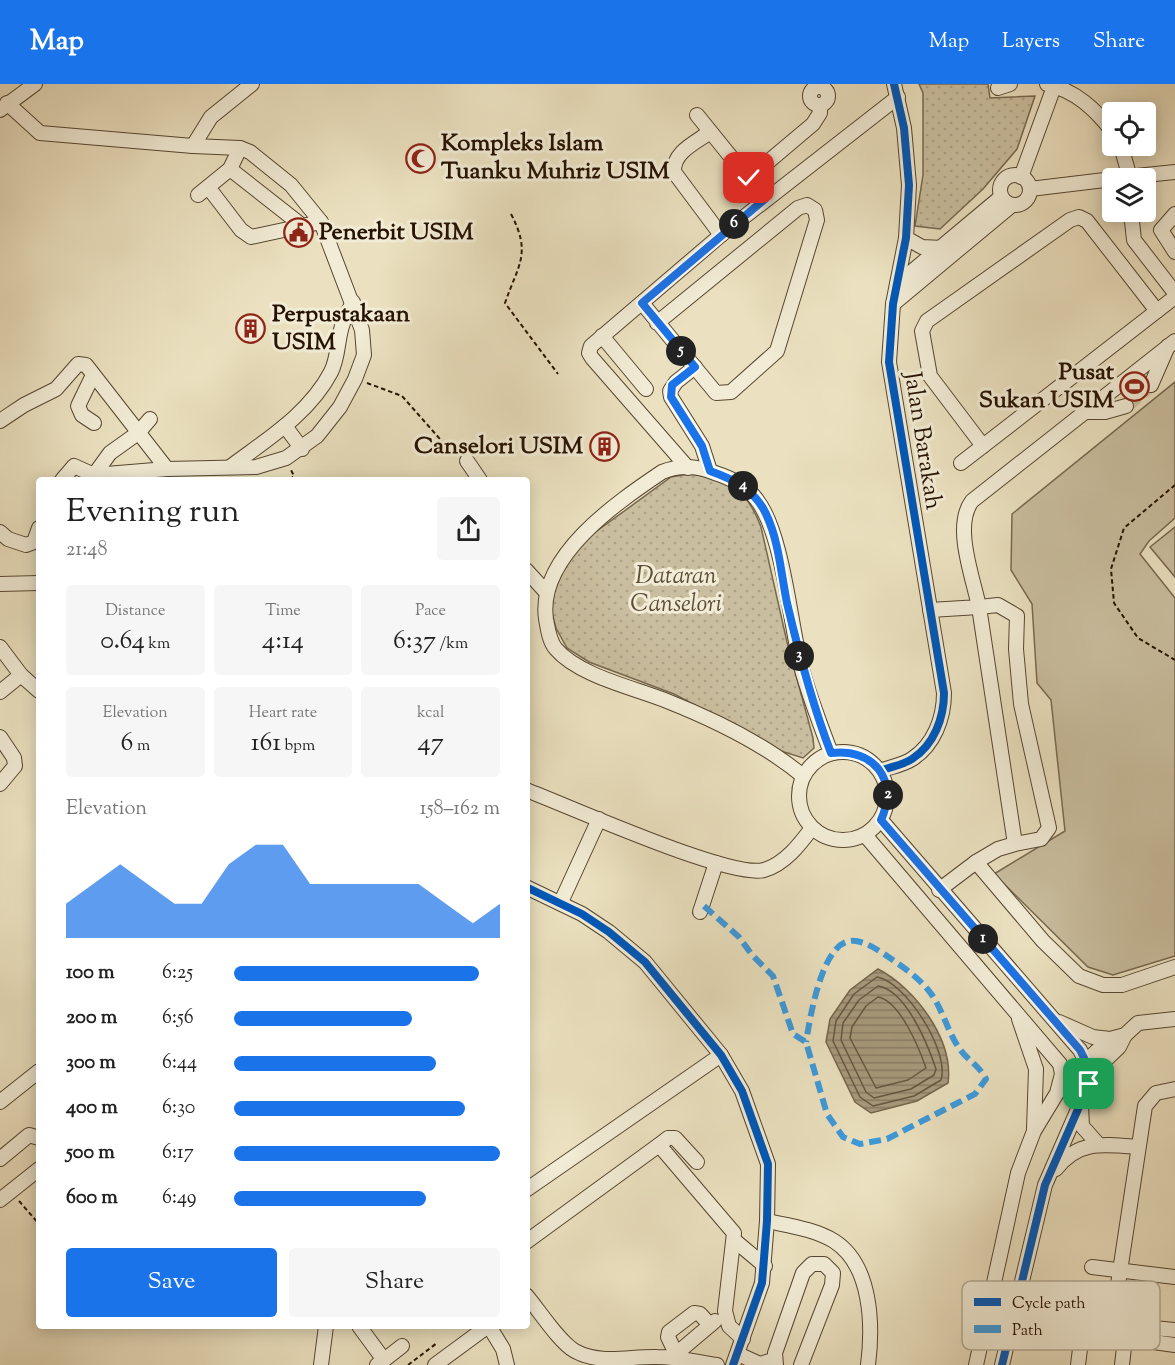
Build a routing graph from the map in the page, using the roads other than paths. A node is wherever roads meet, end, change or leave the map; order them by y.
1 (34, 84) edge
2 (252, 84) edge
3 (1052, 85) edge
4 (896, 91) edge
5 (820, 105) dead end
6 (3, 107) edge
7 (697, 115) dead end
8 (1102, 119) edge
9 (710, 132) junction
10 (193, 146) junction
11 (240, 148) junction
12 (230, 169) junction
13 (1175, 172) edge
14 (1156, 174) edge
15 (1021, 177) junction
16 (749, 178) junction
17 (1102, 180) edge
18 (1030, 189) junction
19 (765, 199) junction
20 (1006, 201) junction
21 (1175, 214) edge
22 (741, 219) junction
23 (321, 222) junction
24 (1132, 222) edge
25 (300, 224) junction
26 (721, 235) junction
27 (906, 237) junction
28 (757, 241) junction
29 (942, 248) junction
30 (1175, 252) edge
31 (897, 284) junction
32 (1175, 295) edge
33 (353, 302) junction
34 (642, 303) junction
35 (893, 304) junction
36 (1157, 311) junction
37 (657, 323) junction
38 (602, 336) junction
39 (1172, 343) edge
40 (695, 367) junction
41 (93, 375) junction
42 (1151, 385) tunnel mouth
43 (646, 389) dead end
44 (1126, 406) tunnel mouth
45 (1084, 412) junction
46 (150, 419) dead end
47 (0, 421) edge
48 (94, 423) dead end
49 (285, 426) junction
50 (138, 433) junction
51 (983, 446) junction
52 (302, 449) junction
53 (467, 461) road end
54 (961, 463) dead end
55 (230, 467) junction
56 (688, 468) junction
57 (167, 469) junction
58 (710, 471) junction
59 (65, 477) edge
60 (92, 477) edge
61 (478, 477) edge
62 (0, 532) edge
63 (36, 536) edge
64 (530, 574) edge
65 (36, 583) edge
66 (0, 584) edge
67 (546, 592) junction
68 (980, 607) junction
69 (930, 610) junction
70 (0, 647) edge
71 (21, 675) junction
72 (36, 688) edge
73 (0, 692) edge
74 (0, 737) edge
75 (831, 753) junction
76 (880, 771) junction
77 (803, 776) junction
78 (0, 784) edge
79 (530, 792) edge
80 (599, 819) junction
81 (881, 820) junction
82 (812, 828) junction
83 (865, 835) junction
84 (1015, 844) junction
85 (976, 862) junction
86 (716, 863) junction
87 (530, 889) edge
88 (939, 890) junction
89 (561, 902) junction
90 (700, 912) dead end
91 (1175, 967) edge
92 (1038, 1002) junction
93 (1017, 1015) junction
94 (1175, 1019) edge
95 (1118, 1041) junction
96 (721, 1055) junction
97 (1086, 1061) junction
98 (36, 1073) edge
99 (1090, 1075) junction
100 (1175, 1089) edge
101 (0, 1102) edge
102 (1082, 1102) junction
103 (1034, 1131) junction
104 (36, 1137) edge
105 (1097, 1143) junction
106 (659, 1144) junction
107 (1137, 1147) junction
108 (0, 1159) edge
109 (697, 1162) dead end
110 (36, 1171) edge
111 (1045, 1185) junction
112 (530, 1187) edge
113 (6, 1196) edge
114 (767, 1221) junction
115 (530, 1239) edge
116 (734, 1240) junction
117 (765, 1266) junction
118 (1092, 1267) dead end
119 (1120, 1271) junction
120 (1175, 1277) edge
121 (994, 1281) edge
122 (1022, 1281) edge
123 (1118, 1281) edge
124 (530, 1299) edge
125 (726, 1316) junction
126 (710, 1325) junction
127 (326, 1329) edge
128 (361, 1329) edge
129 (484, 1329) edge
130 (490, 1329) edge
131 (1160, 1329) edge
132 (1175, 1330) edge
133 (742, 1340) junction
134 (1160, 1343) edge
135 (1175, 1345) edge
136 (402, 1347) dead end
137 (979, 1350) edge
138 (1006, 1350) edge
139 (1080, 1350) edge
140 (1124, 1350) edge
141 (677, 1356) junction
142 (506, 1360) edge
143 (737, 1361) edge
144 (380, 1362) edge
145 (775, 1362) edge
146 (321, 1365) edge
147 (435, 1365) edge
148 (493, 1365) edge
149 (717, 1365) edge
150 (801, 1365) edge
151 (867, 1365) edge
152 (976, 1365) edge
153 (1002, 1365) edge
154 (1078, 1365) edge
155 (1122, 1365) edge

1 - 6 street
2 - 10 street
3 - 8 street
3 - 15 street
4 - 19 street
4 - 27 street, Jalan Barakah
5 - 16 street
6 - 10 street
7 - 9 street
9 - 16 street
9 - 26 street
10 - 11 street
11 - 12 street
11 - 23 street
12 - 25 street
12 - 25 street
13 - 14 street
15 - 18 street
15 - 20 street
16 - 19 street
17 - 18 street
18 - 20 street
19 - 22 street
20 - 29 street
20 - 35 street
21 - 30 street
22 - 26 street
22 - 28 street
23 - 25 street
23 - 33 street
24 - 32 street
26 - 34 street
27 - 29 street
27 - 31 street, Jalan Barakah
28 - 37 street
28 - 40 street
29 - 31 street
31 - 35 street, Jalan Barakah
32 - 36 street
33 - 49 street
33 - 52 street
34 - 37 street
34 - 38 street
35 - 69 street, Jalan Barakah
36 - 51 street
36 - 51 street
37 - 40 street
38 - 43 street
38 - 56 street
39 - 42 street
39 - 45 street
40 - 58 street
41 - 47 street
41 - 48 street
41 - 50 street
44 - 45 street
45 - 68 street
46 - 50 street
49 - 52 street
49 - 55 street
50 - 57 street
50 - 60 street
51 - 54 street
52 - 55 street
53 - 61 street
55 - 57 street
56 - 58 street
56 - 67 street
57 - 60 street
58 - 75 street
59 - 60 street
62 - 63 street
64 - 67 street
65 - 66 street
67 - 77 street
68 - 69 street
68 - 84 street
68 - 84 street
69 - 76 street, Jalan Barakah
70 - 71 street
71 - 72 street
71 - 73 street
74 - 78 street
75 - 76 street
75 - 77 street
76 - 81 street
77 - 82 street
79 - 80 street
80 - 86 street
80 - 89 street
81 - 83 street
81 - 88 street
82 - 83 street
82 - 86 street
83 - 93 street
84 - 85 street
85 - 88 street
85 - 91 street
86 - 90 street
87 - 89 street
88 - 92 street
89 - 96 street
92 - 95 street
92 - 97 street
93 - 103 street
93 - 103 street
94 - 95 street
95 - 97 street
95 - 99 street
96 - 112 street
96 - 114 street
97 - 99 street
98 - 101 street
99 - 102 street
100 - 107 street
102 - 105 street
102 - 111 street
103 - 121 street
104 - 108 street
105 - 107 street
105 - 111 street
106 - 109 street
106 - 115 street
106 - 116 street
107 - 119 street
110 - 113 street
111 - 122 street
114 - 117 street
114 - 151 street
116 - 117 street
116 - 125 street
117 - 133 street
118 - 119 street
119 - 120 street
119 - 123 street
124 - 141 street
125 - 126 street
125 - 133 street
126 - 141 street
126 - 141 street
127 - 146 street
128 - 144 street
129 - 147 street
130 - 142 street
131 - 132 street
133 - 143 street
134 - 135 street
136 - 144 street
137 - 152 street
138 - 153 street
139 - 154 street
140 - 155 street
141 - 149 street
142 - 148 street
143 - 145 street
145 - 150 street

